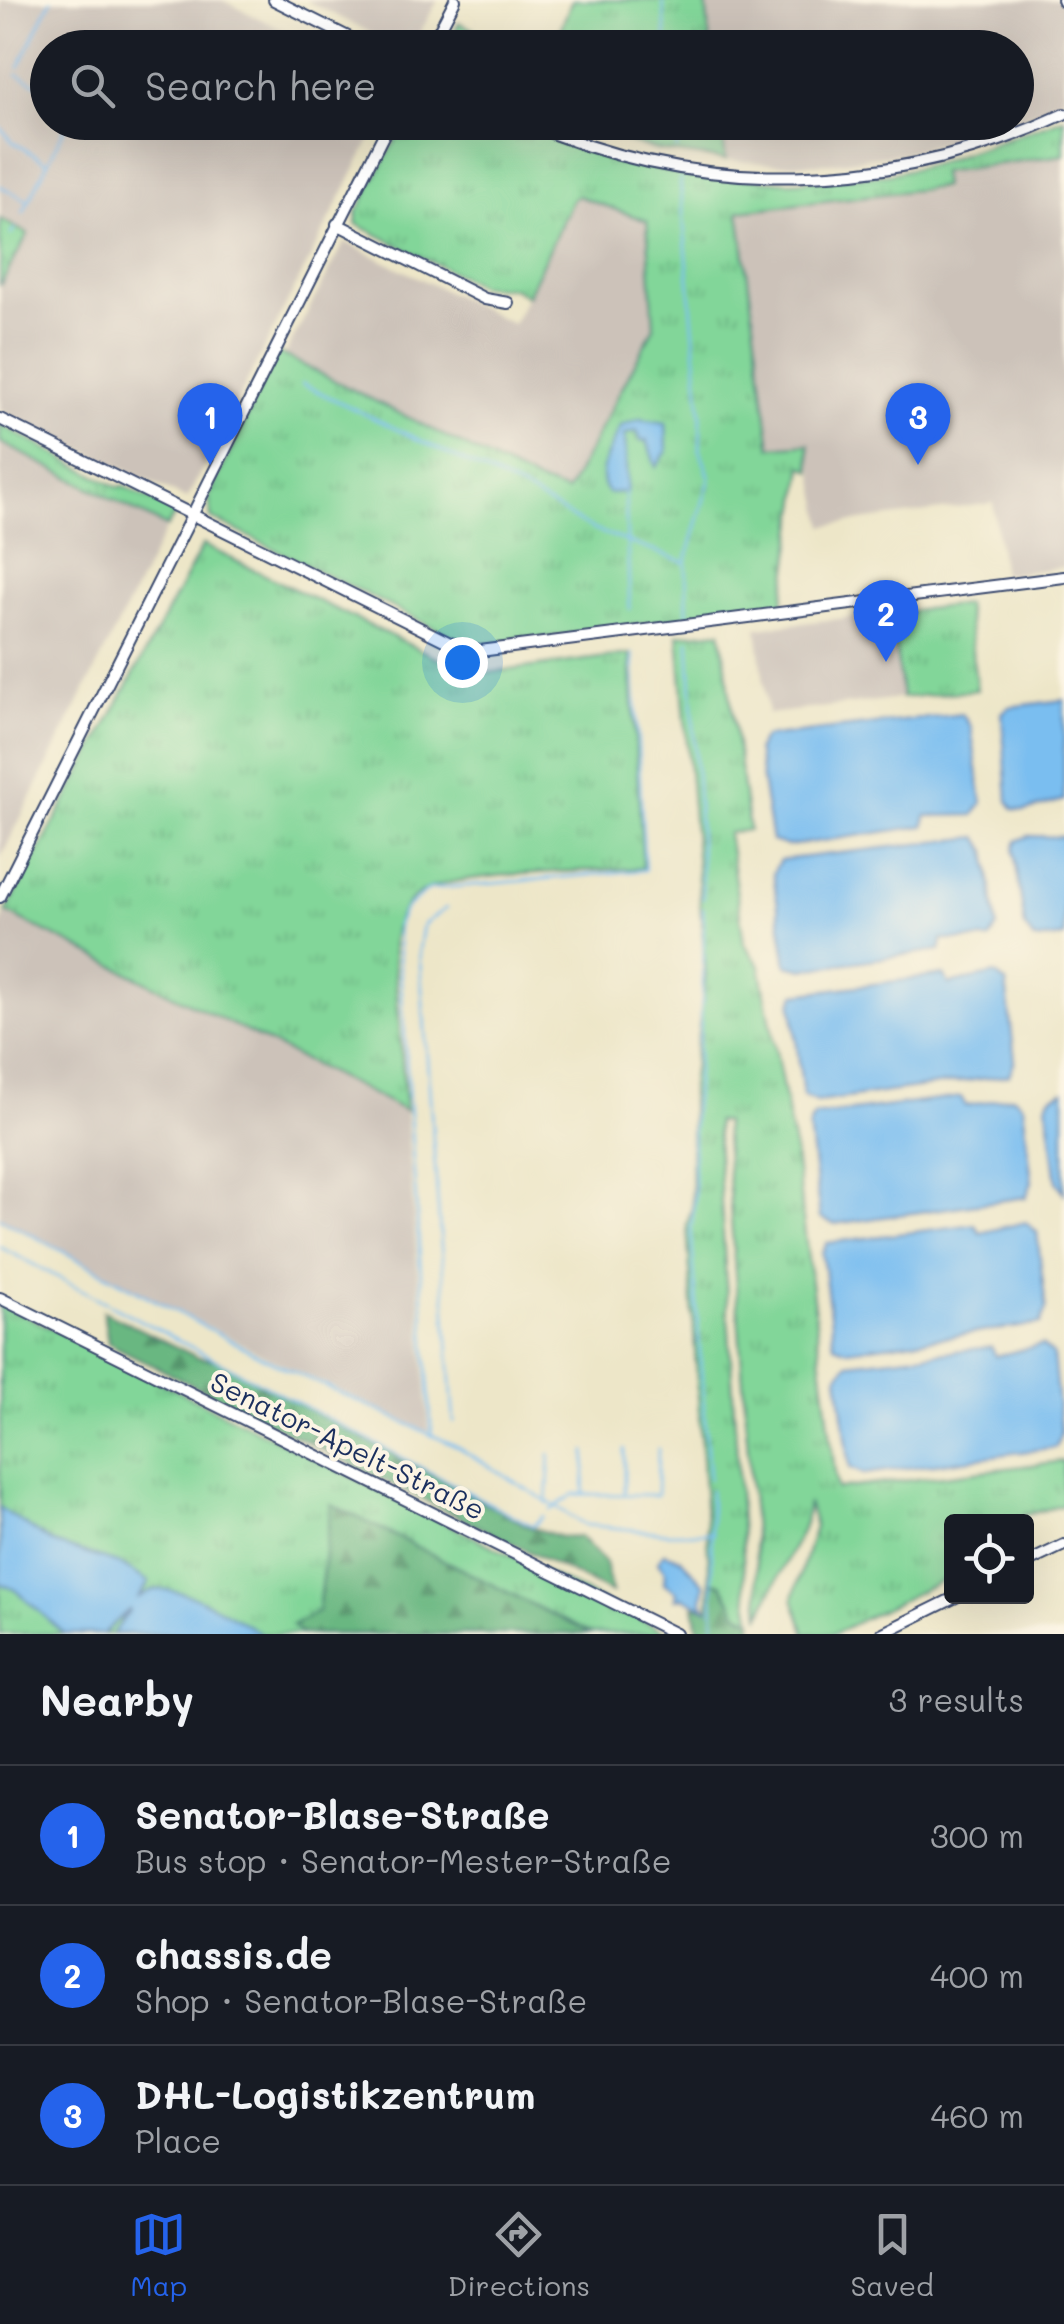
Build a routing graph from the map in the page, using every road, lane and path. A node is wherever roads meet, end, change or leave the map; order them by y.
1 (274, 0) edge
2 (455, 0) edge
3 (334, 30) edge
4 (439, 30) edge
5 (1064, 114) edge
6 (1034, 127) edge
7 (381, 140) edge
8 (572, 140) edge
9 (1003, 140) edge
10 (337, 224) junction
11 (508, 303) dead end
12 (0, 419) edge
13 (192, 514) junction
14 (1064, 577) edge
15 (0, 897) edge
16 (0, 1298) edge
17 (1064, 1545) edge
18 (1034, 1559) edge
19 (944, 1603) edge
20 (676, 1634) edge
21 (880, 1634) edge

1 - 3 street
2 - 4 street
5 - 6 street
7 - 10 street
8 - 9 street
10 - 11 street
10 - 13 street
12 - 13 street
13 - 14 street
13 - 15 street
16 - 20 street, Senator-Apelt-Straße
17 - 18 street
19 - 21 street

